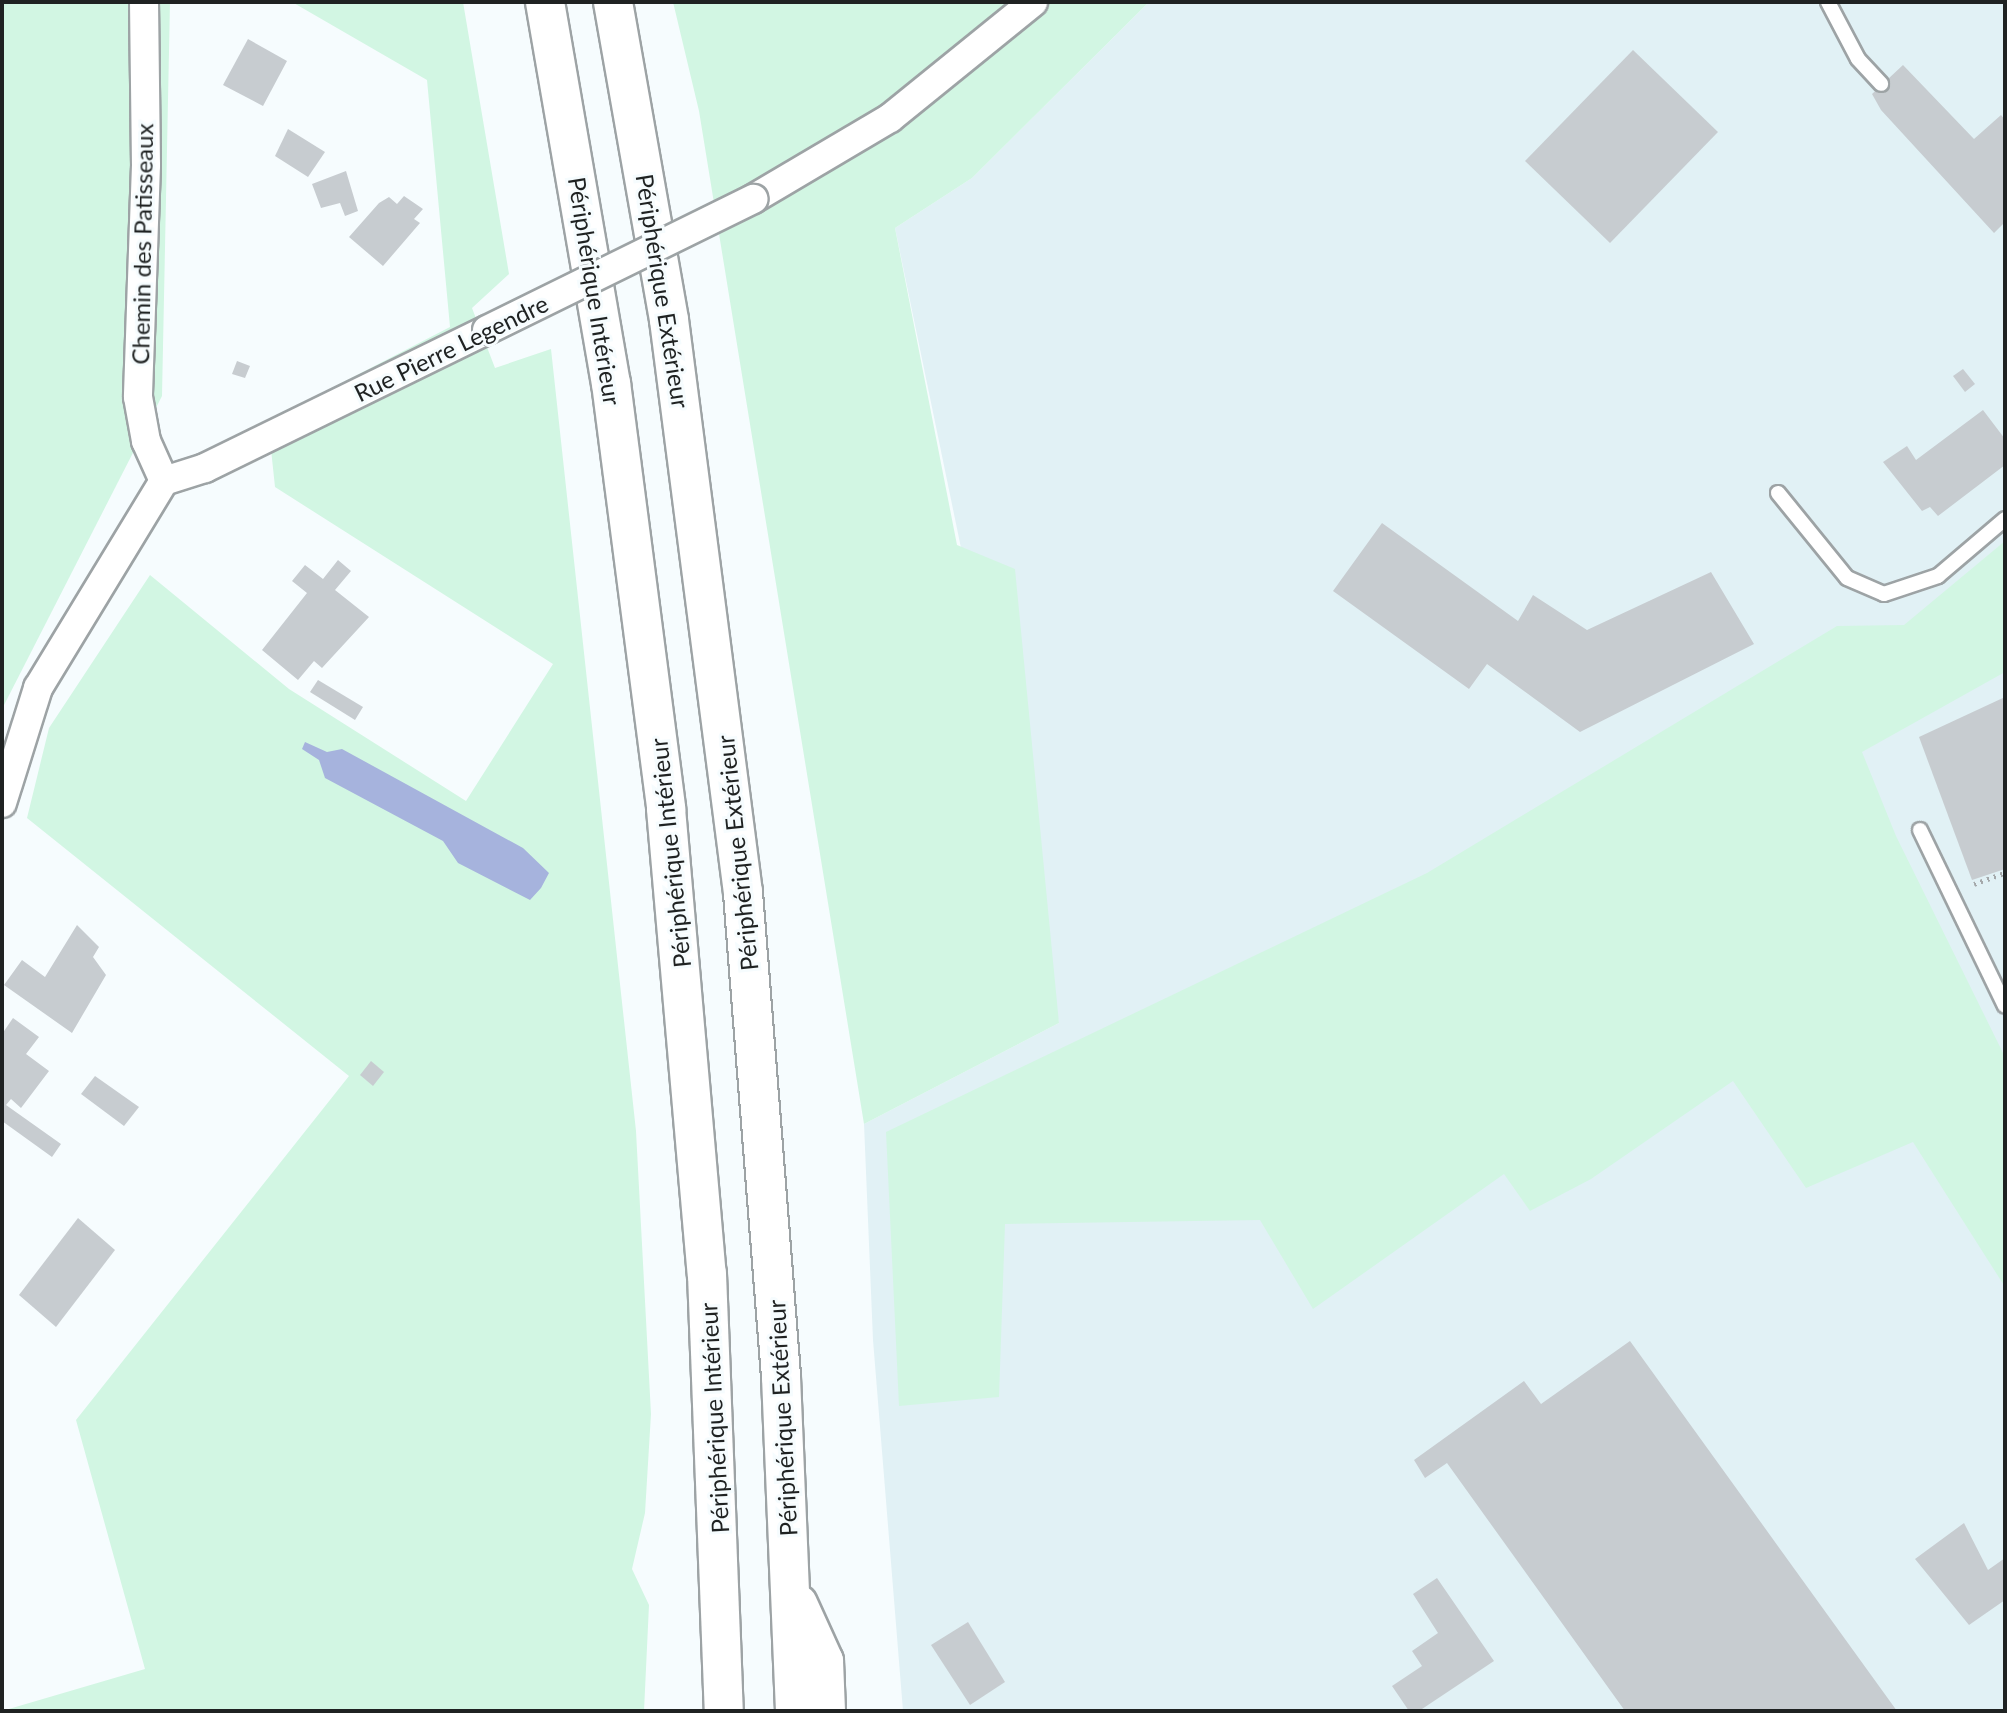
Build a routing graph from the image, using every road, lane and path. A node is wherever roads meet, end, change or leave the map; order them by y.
1 (144, 2) edge
2 (545, 2) edge
3 (613, 2) edge
4 (1033, 2) edge
5 (1828, 2) edge
6 (1881, 84) dead end
7 (164, 481) junction
8 (1777, 493) dead end
9 (2005, 519) edge
10 (2, 803) edge
11 (1920, 830) dead end
12 (2005, 1006) edge
13 (791, 1590) junction
14 (719, 1702) edge
15 (795, 1711) edge
16 (826, 1711) edge

1 - 7 street, Chemin des Patisseaux
2 - 14 highway, Périphérique Intérieur
3 - 13 highway, Périphérique Extérieur
4 - 7 street, Rue Pierre Legendre, bridge
5 - 6 lane
7 - 10 street
8 - 9 lane
11 - 12 lane
13 - 15 highway, Périphérique Extérieur
13 - 16 highway

